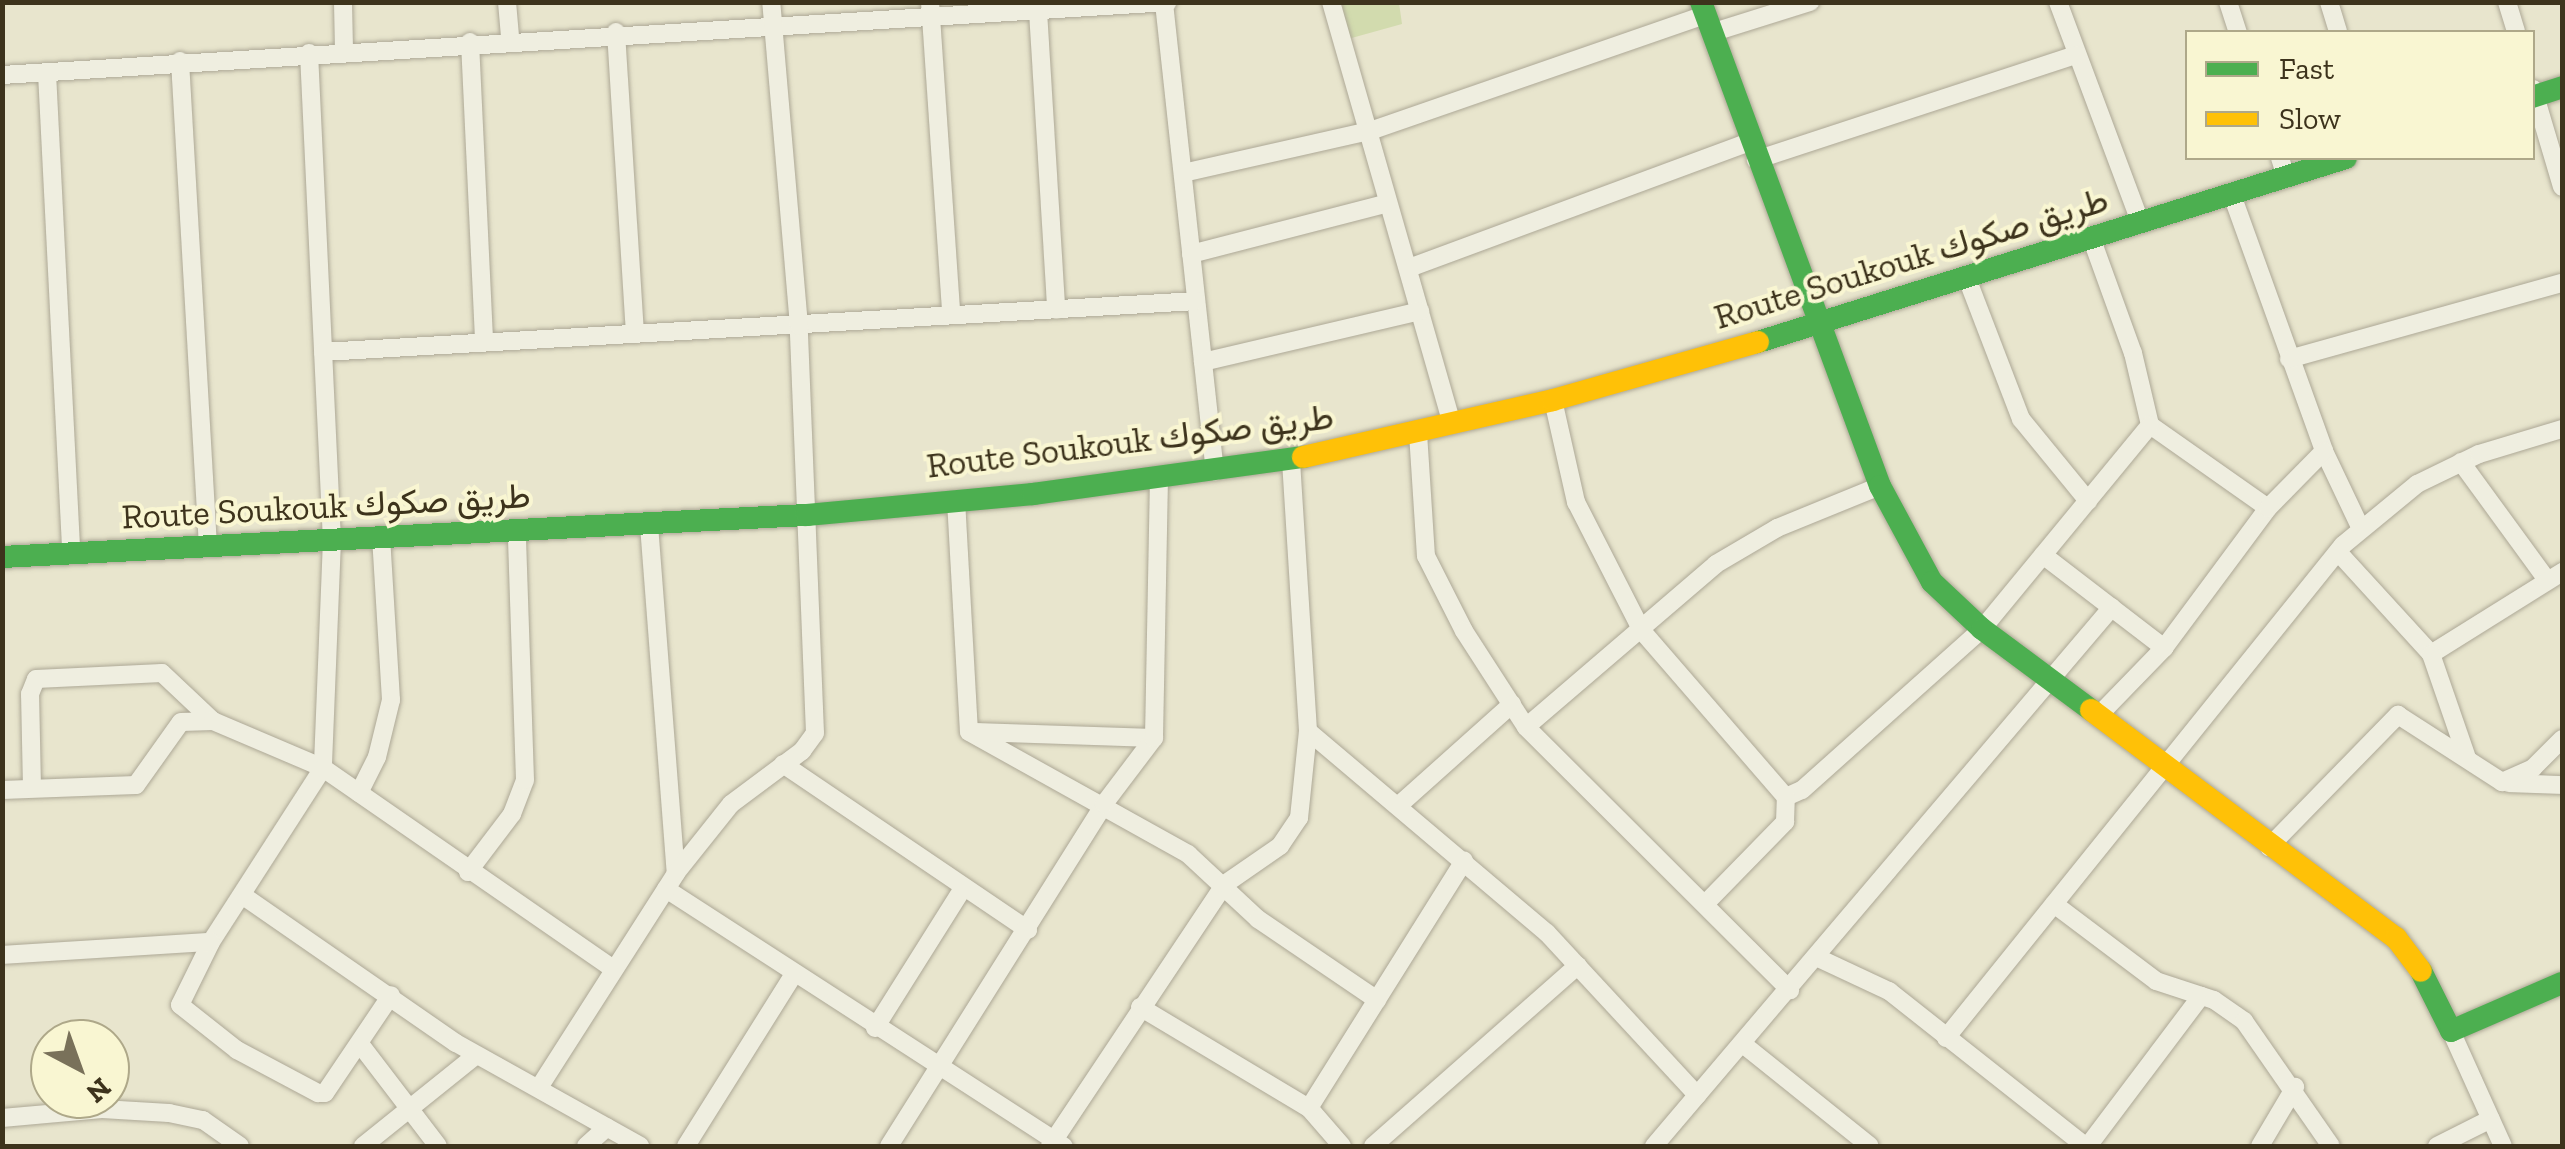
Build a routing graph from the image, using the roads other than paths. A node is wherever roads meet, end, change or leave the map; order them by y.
1 (342, 2) edge
2 (508, 2) edge
3 (771, 2) edge
4 (1331, 2) edge
5 (1810, 2) edge
6 (2058, 2) edge
7 (2228, 2) edge
8 (2328, 2) edge
9 (2506, 2) edge
10 (1166, 3) edge
11 (1078, 7) edge
12 (930, 10) edge
13 (1038, 12) junction
14 (1706, 17) edge
15 (772, 24) junction
16 (2237, 30) edge
17 (2337, 30) edge
18 (2515, 30) edge
19 (616, 32) junction
20 (510, 39) junction
21 (470, 42) junction
22 (344, 50) junction
23 (309, 53) junction
24 (2076, 55) junction
25 (180, 61) junction
26 (47, 73) junction
27 (2, 75) edge
28 (2562, 86) edge
29 (2535, 93) edge
30 (2535, 100) edge
31 (1370, 132) junction
32 (1752, 151) junction
33 (2332, 160) edge
34 (2283, 167) edge
35 (1182, 173) junction
36 (2562, 187) edge
37 (2232, 194) junction
38 (1388, 203) junction
39 (2141, 224) junction
40 (2092, 240) junction
41 (1192, 254) junction
42 (1408, 268) junction
43 (1968, 281) junction
44 (2562, 283) edge
45 (1196, 301) junction
46 (1056, 308) junction
47 (1420, 310) junction
48 (951, 314) junction
49 (1821, 324) junction
50 (800, 326) junction
51 (635, 333) junction
52 (484, 342) junction
53 (323, 352) junction
54 (2289, 359) junction
55 (1203, 362) junction
56 (1553, 400) junction
57 (1452, 424) junction
58 (2150, 425) junction
59 (2562, 429) edge
60 (1418, 433) junction
61 (2324, 451) junction
62 (1291, 460) junction
63 (2461, 462) junction
64 (1215, 471) junction
65 (1159, 478) junction
66 (1880, 486) junction
67 (956, 500) junction
68 (2088, 501) junction
69 (2268, 508) junction
70 (807, 514) junction
71 (649, 525) junction
72 (2362, 529) junction
73 (517, 534) junction
74 (381, 538) junction
75 (332, 540) junction
76 (208, 546) junction
77 (2338, 552) junction
78 (71, 553) junction
79 (2043, 555) junction
80 (2, 557) edge
81 (2554, 575) edge
82 (2112, 608) junction
83 (1982, 629) junction
84 (1642, 631) junction
85 (2164, 648) junction
86 (2431, 654) junction
87 (2048, 677) junction
88 (1512, 704) junction
89 (2100, 714) junction
90 (213, 721) junction
91 (1526, 726) junction
92 (1308, 731) junction
93 (969, 732) junction
94 (1154, 738) junction
95 (2562, 739) edge
96 (2467, 760) junction
97 (782, 764) junction
98 (2164, 767) junction
99 (323, 768) junction
100 (2502, 782) junction
101 (2562, 785) edge
102 (32, 788) junction
103 (2, 790) edge
104 (359, 794) junction
105 (1786, 797) junction
106 (1104, 804) junction
107 (1398, 806) junction
108 (2269, 847) junction
109 (1464, 861) junction
110 (468, 872) junction
111 (671, 881) junction
112 (1225, 884) junction
113 (962, 890) junction
114 (242, 894) junction
115 (1705, 904) junction
116 (2054, 904) junction
117 (1028, 930) junction
118 (212, 942) junction
119 (2, 955) edge
120 (1816, 957) junction
121 (1578, 965) junction
122 (613, 969) junction
123 (792, 977) junction
124 (2562, 983) edge
125 (1790, 990) junction
126 (391, 996) junction
127 (2201, 996) junction
128 (1377, 1000) junction
129 (1140, 1007) junction
130 (875, 1028) junction
131 (2451, 1030) junction
132 (1946, 1038) junction
133 (360, 1044) junction
134 (1744, 1045) junction
135 (476, 1055) junction
136 (937, 1067) junction
137 (540, 1086) junction
138 (2295, 1087) junction
139 (1698, 1095) junction
140 (1309, 1108) junction
141 (408, 1110) junction
142 (2, 1118) edge
143 (2490, 1119) junction
144 (607, 1126) junction
145 (233, 1143) edge
146 (1056, 1145) edge
147 (363, 1146) edge
148 (438, 1146) edge
149 (586, 1146) edge
150 (640, 1146) edge
151 (686, 1146) edge
152 (889, 1146) edge
153 (1342, 1146) edge
154 (1373, 1146) edge
155 (1654, 1146) edge
156 (1870, 1146) edge
157 (2087, 1146) edge
158 (2260, 1146) edge
159 (2331, 1146) edge
160 (2437, 1146) edge
161 (2504, 1146) edge

1 - 22 street
2 - 20 street
3 - 15 street
4 - 31 street
5 - 14 street
6 - 24 street
7 - 16 street
8 - 17 street
9 - 18 street
10 - 11 street
10 - 35 street
11 - 13 street
12 - 13 street
12 - 15 street
12 - 48 street
13 - 46 street
14 - 31 street
14 - 32 street
15 - 19 street
15 - 50 street
19 - 20 street
19 - 51 street
20 - 21 street
21 - 22 street
21 - 52 street
22 - 23 street
23 - 25 street
23 - 53 street
24 - 32 street
24 - 39 street
25 - 26 street
25 - 76 street
26 - 27 street
26 - 78 street
28 - 29 street
30 - 36 street
31 - 35 street
31 - 38 street
32 - 42 street
32 - 49 street
33 - 34 street, Route Soukouk طريق صكوك
34 - 37 street, Route Soukouk طريق صكوك
35 - 41 street
37 - 39 street, Route Soukouk طريق صكوك
37 - 54 street
38 - 41 street
38 - 42 street
39 - 40 street, Route Soukouk طريق صكوك
40 - 43 street, Route Soukouk طريق صكوك
40 - 58 street
41 - 45 street
42 - 47 street
43 - 49 street, Route Soukouk طريق صكوك
43 - 68 street
44 - 54 street
45 - 46 street
45 - 55 street
46 - 48 street
47 - 55 street
47 - 57 street
48 - 50 street
49 - 56 street, Route Soukouk طريق صكوك
49 - 66 street
50 - 51 street
50 - 70 street
51 - 52 street
52 - 53 street
53 - 75 street
54 - 61 street
55 - 64 street
56 - 57 street, Route Soukouk طريق صكوك
56 - 84 street
57 - 60 street, Route Soukouk طريق صكوك
58 - 68 street
58 - 69 street
59 - 63 street
60 - 62 street, Route Soukouk طريق صكوك
60 - 88 street
61 - 69 street
61 - 72 street
62 - 64 street, Route Soukouk طريق صكوك
62 - 92 street
63 - 72 street
63 - 81 street
64 - 65 street, Route Soukouk طريق صكوك
65 - 67 street, Route Soukouk طريق صكوك
65 - 94 street
66 - 83 street
66 - 84 street
67 - 70 street, Route Soukouk طريق صكوك
67 - 93 street
68 - 79 street
69 - 85 street
70 - 71 street, Route Soukouk طريق صكوك
70 - 97 street
71 - 73 street, Route Soukouk طريق صكوك
71 - 111 street
72 - 77 street
73 - 74 street, Route Soukouk طريق صكوك
73 - 110 street
74 - 75 street, Route Soukouk طريق صكوك
74 - 104 street
75 - 76 street, Route Soukouk طريق صكوك
75 - 99 street
76 - 78 street, Route Soukouk طريق صكوك
77 - 86 street
77 - 98 street
78 - 80 street, Route Soukouk طريق صكوك
79 - 82 street
79 - 83 street
81 - 86 street
82 - 85 street
82 - 87 street
83 - 87 street
83 - 105 street
84 - 91 street
84 - 105 street
85 - 89 street
86 - 96 street
87 - 89 street
87 - 120 street
88 - 91 street
88 - 107 street
89 - 98 street
90 - 99 street
90 - 102 street
90 - 102 street
91 - 115 street
92 - 107 street
92 - 112 street
93 - 94 street
93 - 106 street
94 - 106 street
95 - 100 street
96 - 100 street
96 - 108 street
97 - 111 street
97 - 113 street
98 - 108 street
98 - 116 street
99 - 104 street
99 - 114 street
100 - 101 street
102 - 103 street
104 - 110 street
105 - 115 street
106 - 112 street
106 - 117 street
107 - 109 street
108 - 131 street
109 - 121 street
109 - 128 street
110 - 122 street
111 - 122 street
111 - 123 street
112 - 128 street
112 - 129 street
113 - 117 street
113 - 130 street
114 - 118 street
114 - 126 street
115 - 125 street
116 - 127 street
116 - 132 street
117 - 136 street
118 - 119 street
118 - 133 street
120 - 125 street
120 - 132 street
121 - 139 street
121 - 154 street
122 - 137 street
123 - 130 street
123 - 151 street
124 - 131 street
125 - 134 street
126 - 133 street
126 - 135 street
127 - 138 street
127 - 157 street
128 - 140 street
129 - 140 street
129 - 146 street
130 - 136 street
131 - 143 street
132 - 157 street
133 - 141 street
134 - 139 street
134 - 156 street
135 - 137 street
135 - 141 street
136 - 146 street
136 - 152 street
137 - 144 street
138 - 158 street
138 - 159 street
139 - 155 street
140 - 153 street
141 - 147 street
141 - 148 street
142 - 145 street
143 - 160 street
143 - 161 street
144 - 149 street
144 - 150 street

